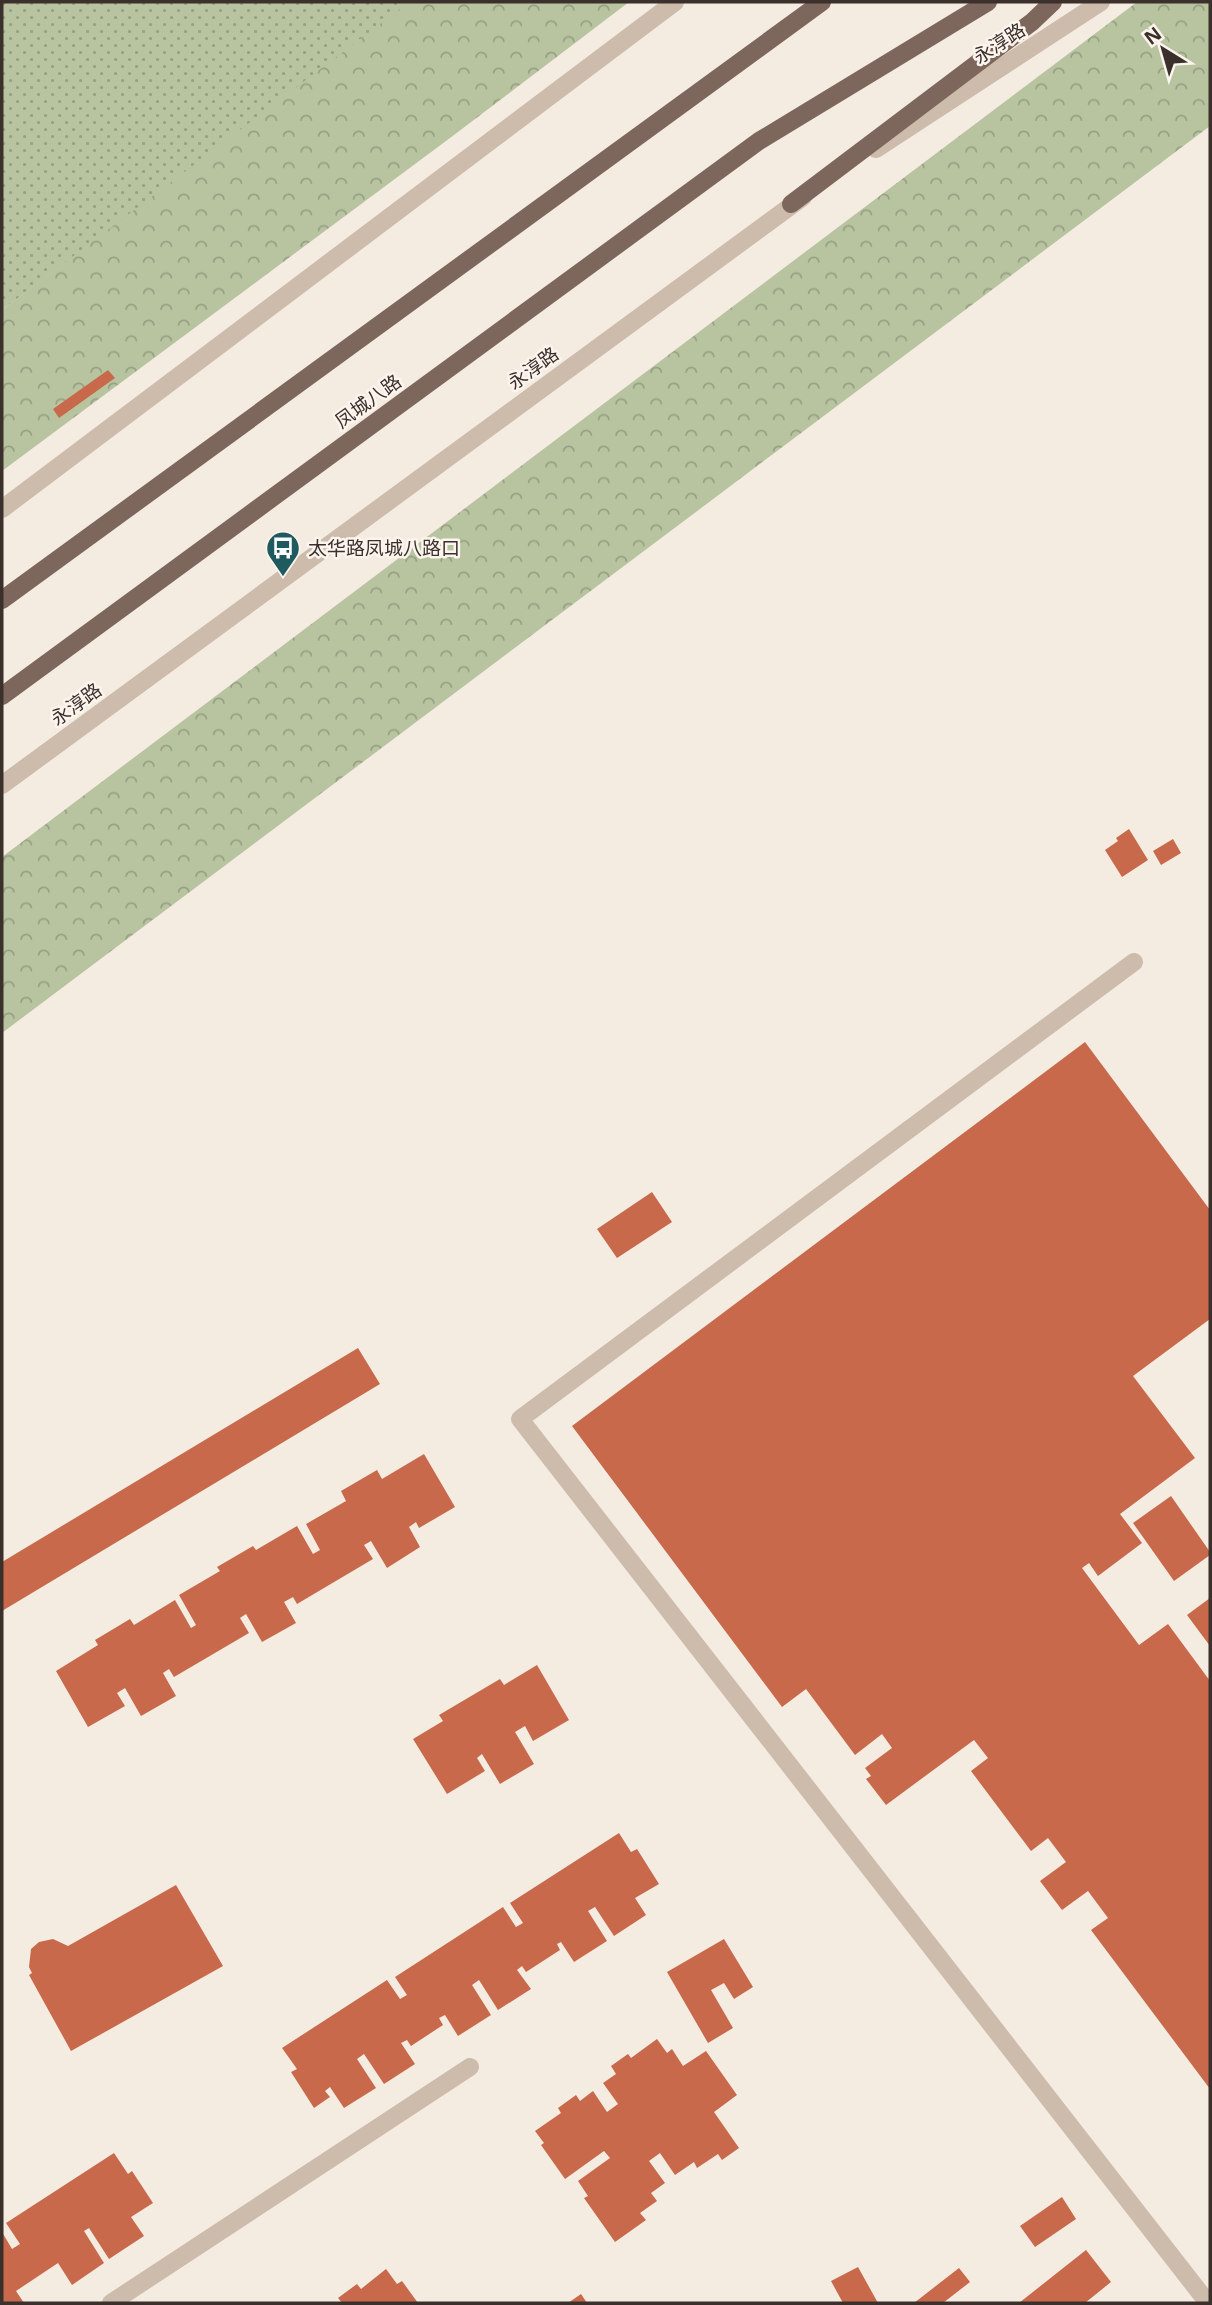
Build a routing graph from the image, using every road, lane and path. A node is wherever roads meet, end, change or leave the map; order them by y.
1 (675, 2) edge
2 (822, 2) edge
3 (988, 2) edge
4 (1053, 2) edge
5 (1101, 2) edge
6 (791, 204) junction
7 (2, 509) edge
8 (2, 600) edge
9 (2, 696) edge
10 (2, 785) edge
11 (1134, 962) dead end
12 (470, 2067) dead end
13 (111, 2303) edge
14 (1208, 2303) edge

1 - 7 street
2 - 8 main road
3 - 9 main road, 凤城八路
4 - 6 main road
5 - 6 street, 永淳路
6 - 10 street, 永淳路
11 - 14 street
12 - 13 street

